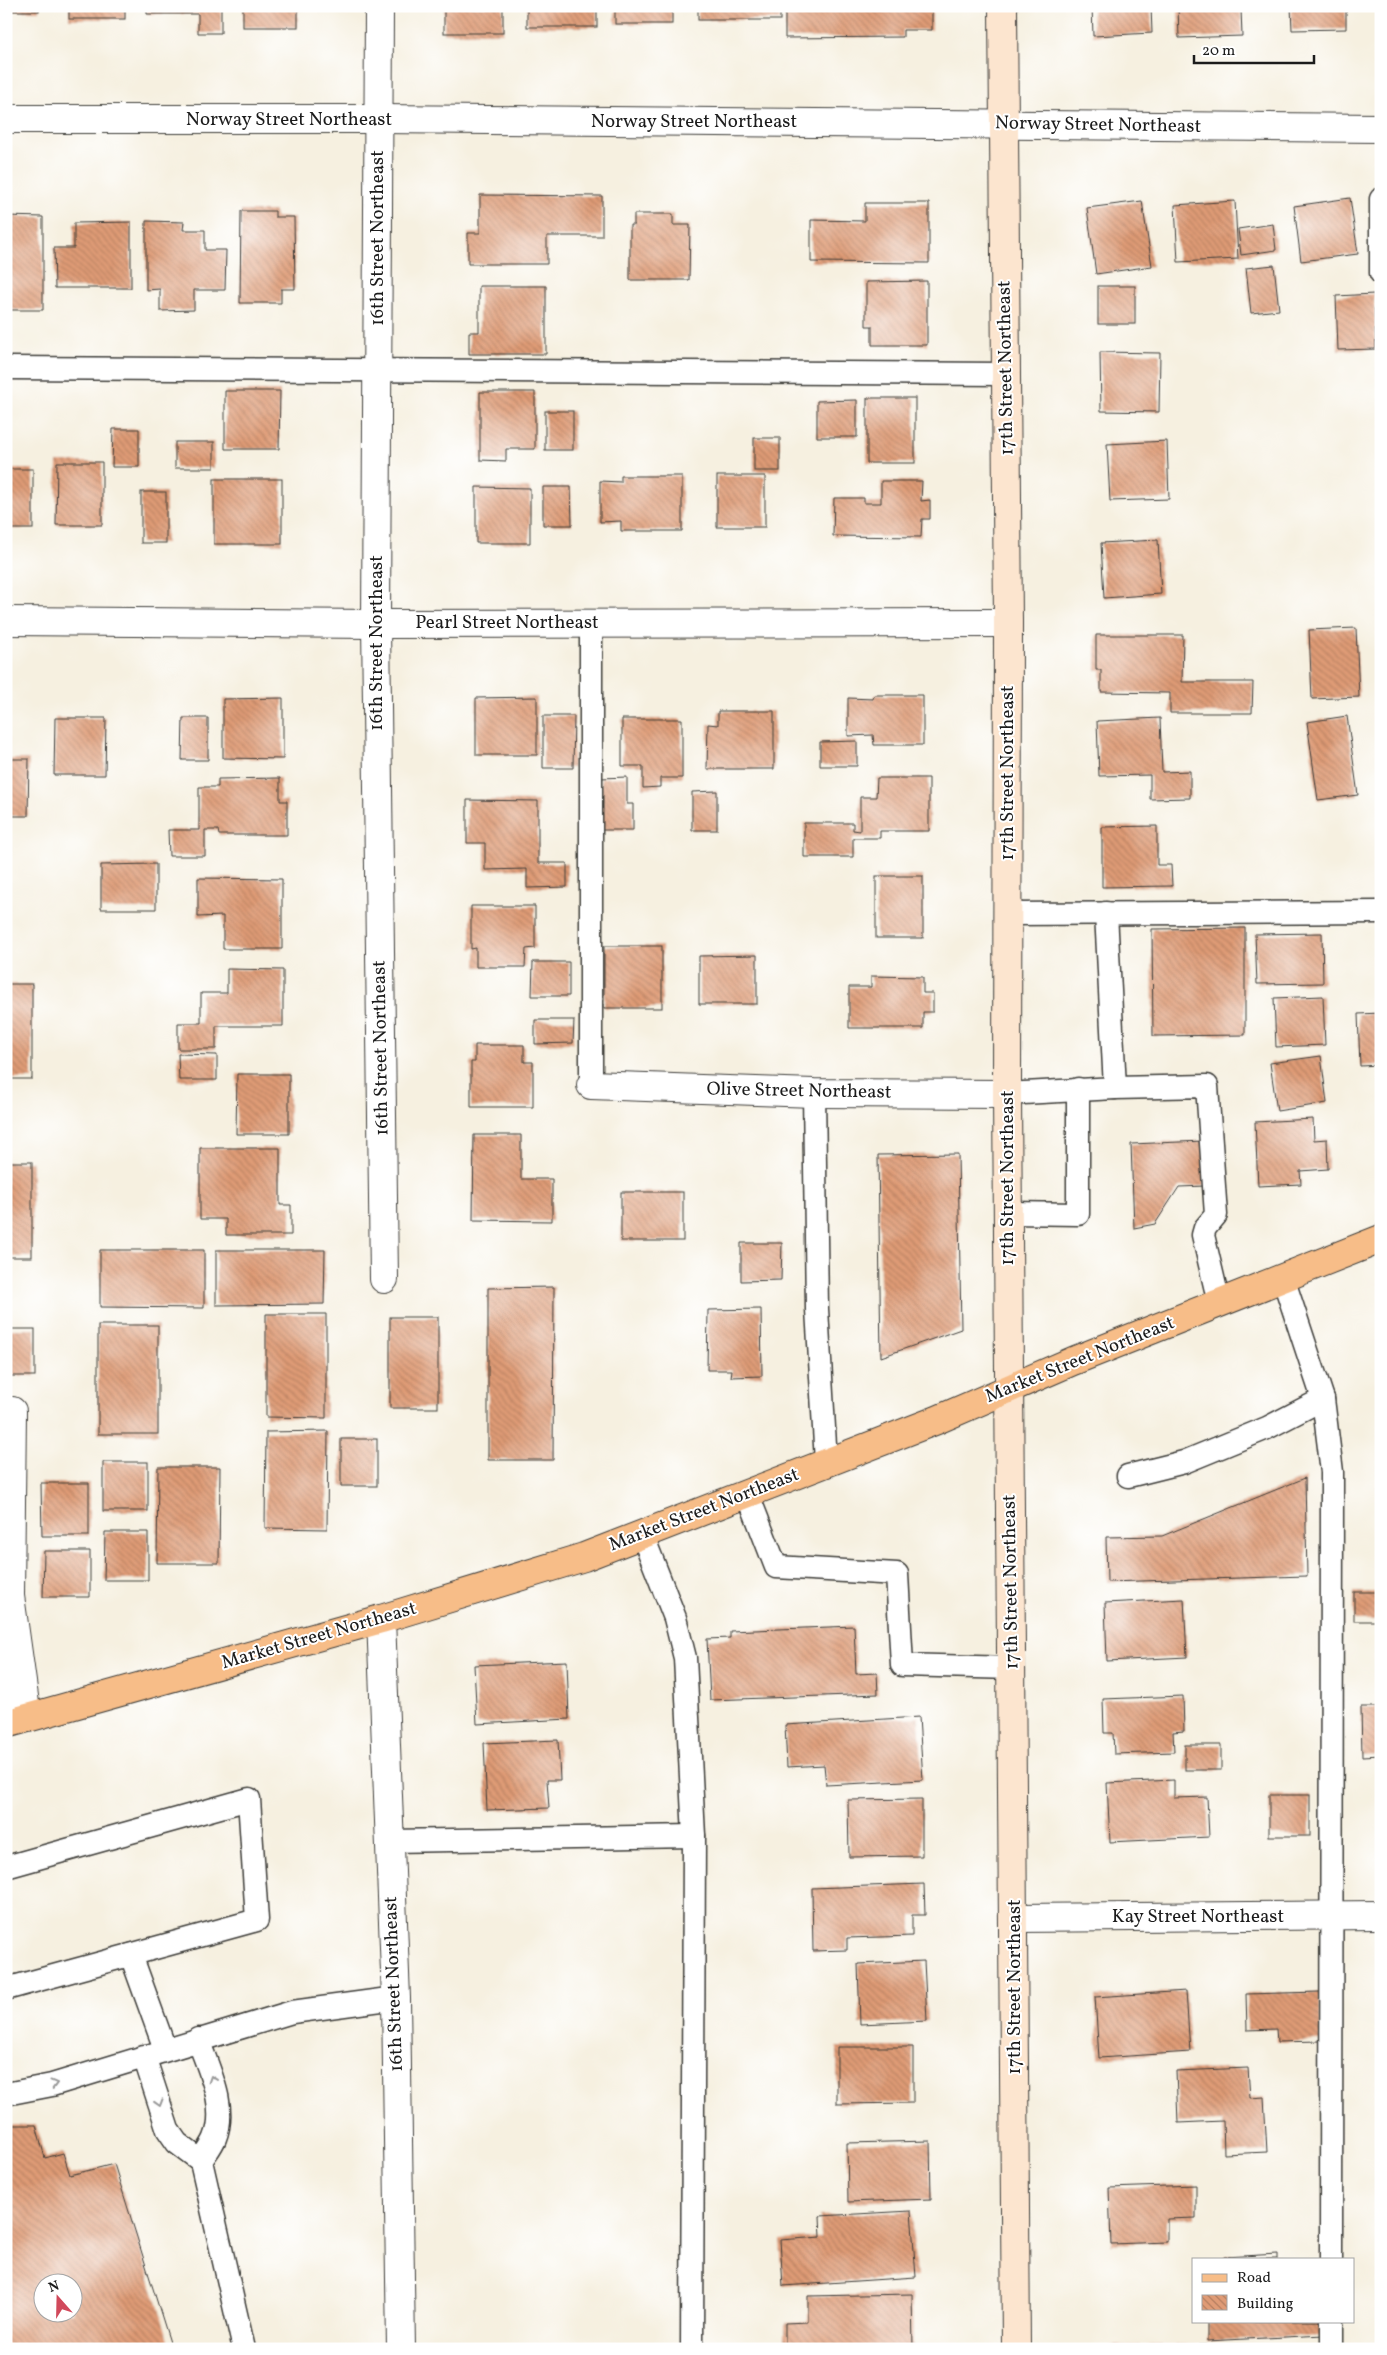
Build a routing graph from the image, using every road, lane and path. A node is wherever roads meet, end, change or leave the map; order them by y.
1 (379, 6) edge
2 (1003, 6) edge
3 (6, 120) edge
4 (379, 120) junction
5 (1004, 124) junction
6 (1381, 128) edge
7 (1381, 199) edge
8 (1381, 272) edge
9 (6, 368) edge
10 (377, 369) junction
11 (1006, 374) junction
12 (6, 621) edge
13 (1008, 622) junction
14 (591, 623) junction
15 (376, 624) junction
16 (1381, 912) edge
17 (1106, 913) junction
18 (1008, 914) junction
19 (591, 1085) joint
20 (1115, 1088) junction
21 (1078, 1089) junction
22 (814, 1093) junction
23 (1007, 1094) junction
24 (1008, 1213) junction
25 (1381, 1239) edge
26 (1283, 1278) junction
27 (384, 1279) dead end
28 (1219, 1303) junction
29 (1009, 1388) junction
30 (1323, 1399) junction
31 (12, 1411) dead end
32 (826, 1462) junction
33 (1128, 1476) dead end
34 (748, 1495) junction
35 (642, 1534) junction
36 (381, 1619) junction
37 (1012, 1668) junction
38 (16, 1721) edge
39 (694, 1836) junction
40 (390, 1841) junction
41 (6, 1867) edge
42 (1381, 1915) edge
43 (1331, 1916) junction
44 (1014, 1918) junction
45 (131, 1955) junction
46 (6, 1989) edge
47 (396, 1998) junction
48 (198, 2039) junction
49 (165, 2049) junction
50 (144, 2056) junction
51 (6, 2094) edge
52 (201, 2161) junction
53 (1331, 2258) edge
54 (1332, 2322) edge
55 (244, 2349) edge
56 (401, 2349) edge
57 (692, 2349) edge
58 (1016, 2349) edge
59 (1332, 2349) edge

1 - 4 street, 16th Street Northeast
2 - 5 main road, 17th Street Northeast
3 - 4 street, Norway Street Northeast
4 - 5 street, Norway Street Northeast
4 - 10 street, 16th Street Northeast
5 - 6 street, Norway Street Northeast
5 - 11 main road, 17th Street Northeast
7 - 8 lane
9 - 10 lane
10 - 11 lane
10 - 15 street, 16th Street Northeast
11 - 13 main road, 17th Street Northeast
12 - 15 street, Pearl Street Northeast
13 - 14 street, Pearl Street Northeast
13 - 18 main road, 17th Street Northeast
14 - 15 street, Pearl Street Northeast
14 - 19 lane
15 - 27 street, 16th Street Northeast
16 - 17 lane
17 - 18 lane
17 - 20 lane
18 - 23 main road, 17th Street Northeast
19 - 22 street, Olive Street Northeast
20 - 21 lane
20 - 28 lane
21 - 23 lane
21 - 24 lane
22 - 23 street, Olive Street Northeast
22 - 32 lane
23 - 24 main road, 17th Street Northeast
24 - 29 main road, 17th Street Northeast
25 - 26 main road, Market Street Northeast
26 - 28 main road, Market Street Northeast
26 - 30 lane
28 - 29 main road, Market Street Northeast
29 - 32 main road, Market Street Northeast
29 - 37 main road, 17th Street Northeast
30 - 33 lane
30 - 43 lane
31 - 38 street
32 - 34 main road, Market Street Northeast
34 - 35 main road, Market Street Northeast
34 - 37 lane
35 - 36 main road, Market Street Northeast
35 - 39 lane
36 - 38 main road, Market Street Northeast
36 - 40 street, 16th Street Northeast
37 - 44 main road, 17th Street Northeast
39 - 40 lane
39 - 57 lane
40 - 47 street, 16th Street Northeast
41 - 45 lane
42 - 43 street, Kay Street Northeast
43 - 44 street, Kay Street Northeast
43 - 53 lane
44 - 58 main road, 17th Street Northeast
45 - 46 lane
45 - 49 lane
47 - 48 lane
47 - 56 street, 16th Street Northeast
48 - 49 lane
52 -> 48 lane
49 - 50 lane
51 -> 50 lane
50 -> 52 lane
52 - 55 lane
54 - 59 lane

